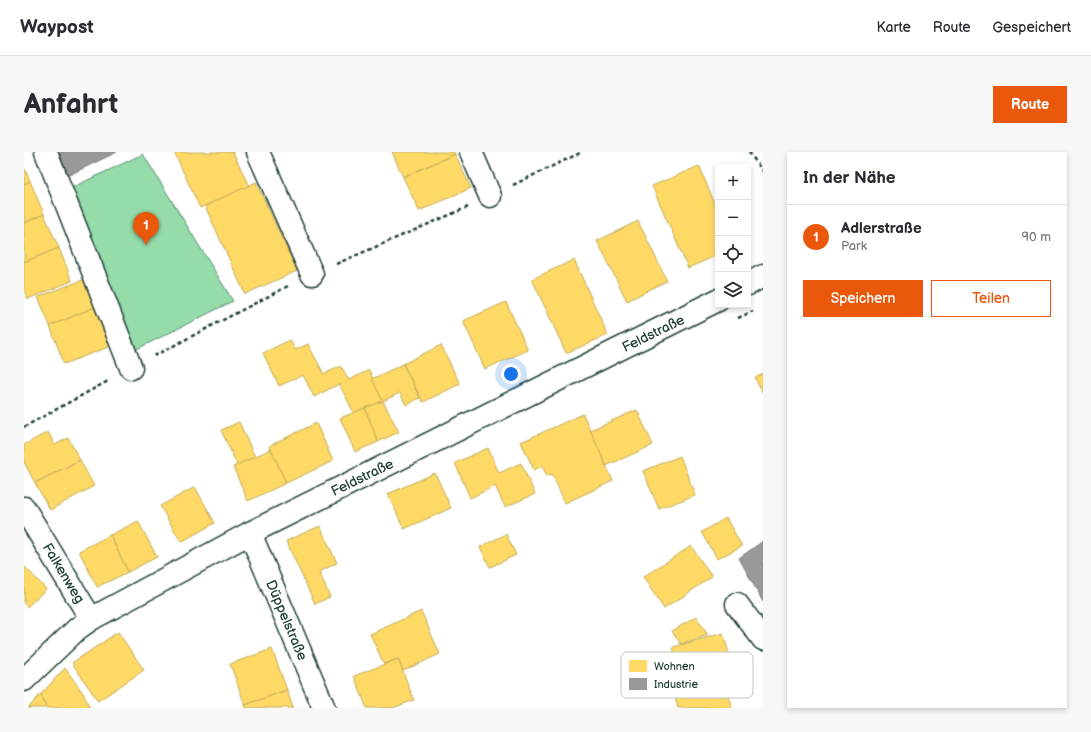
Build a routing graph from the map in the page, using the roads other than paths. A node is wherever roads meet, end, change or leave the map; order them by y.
1 (46, 152) edge
2 (258, 152) edge
3 (470, 152) edge
4 (490, 196) dead end
5 (312, 274) dead end
6 (763, 276) edge
7 (751, 282) edge
8 (715, 301) edge
9 (131, 368) dead end
10 (24, 508) edge
11 (250, 533) junction
12 (738, 604) dead end
13 (91, 619) junction
14 (763, 639) edge
15 (24, 680) edge
16 (324, 708) edge

1 - 9 street
2 - 5 street
3 - 4 street
6 - 7 street
8 - 11 street, Feldstraße
10 - 13 street, Falkenweg
11 - 13 street, Feldstraße
11 - 16 street, Düppelstraße
12 - 14 street
13 - 15 street, Feldstraße

